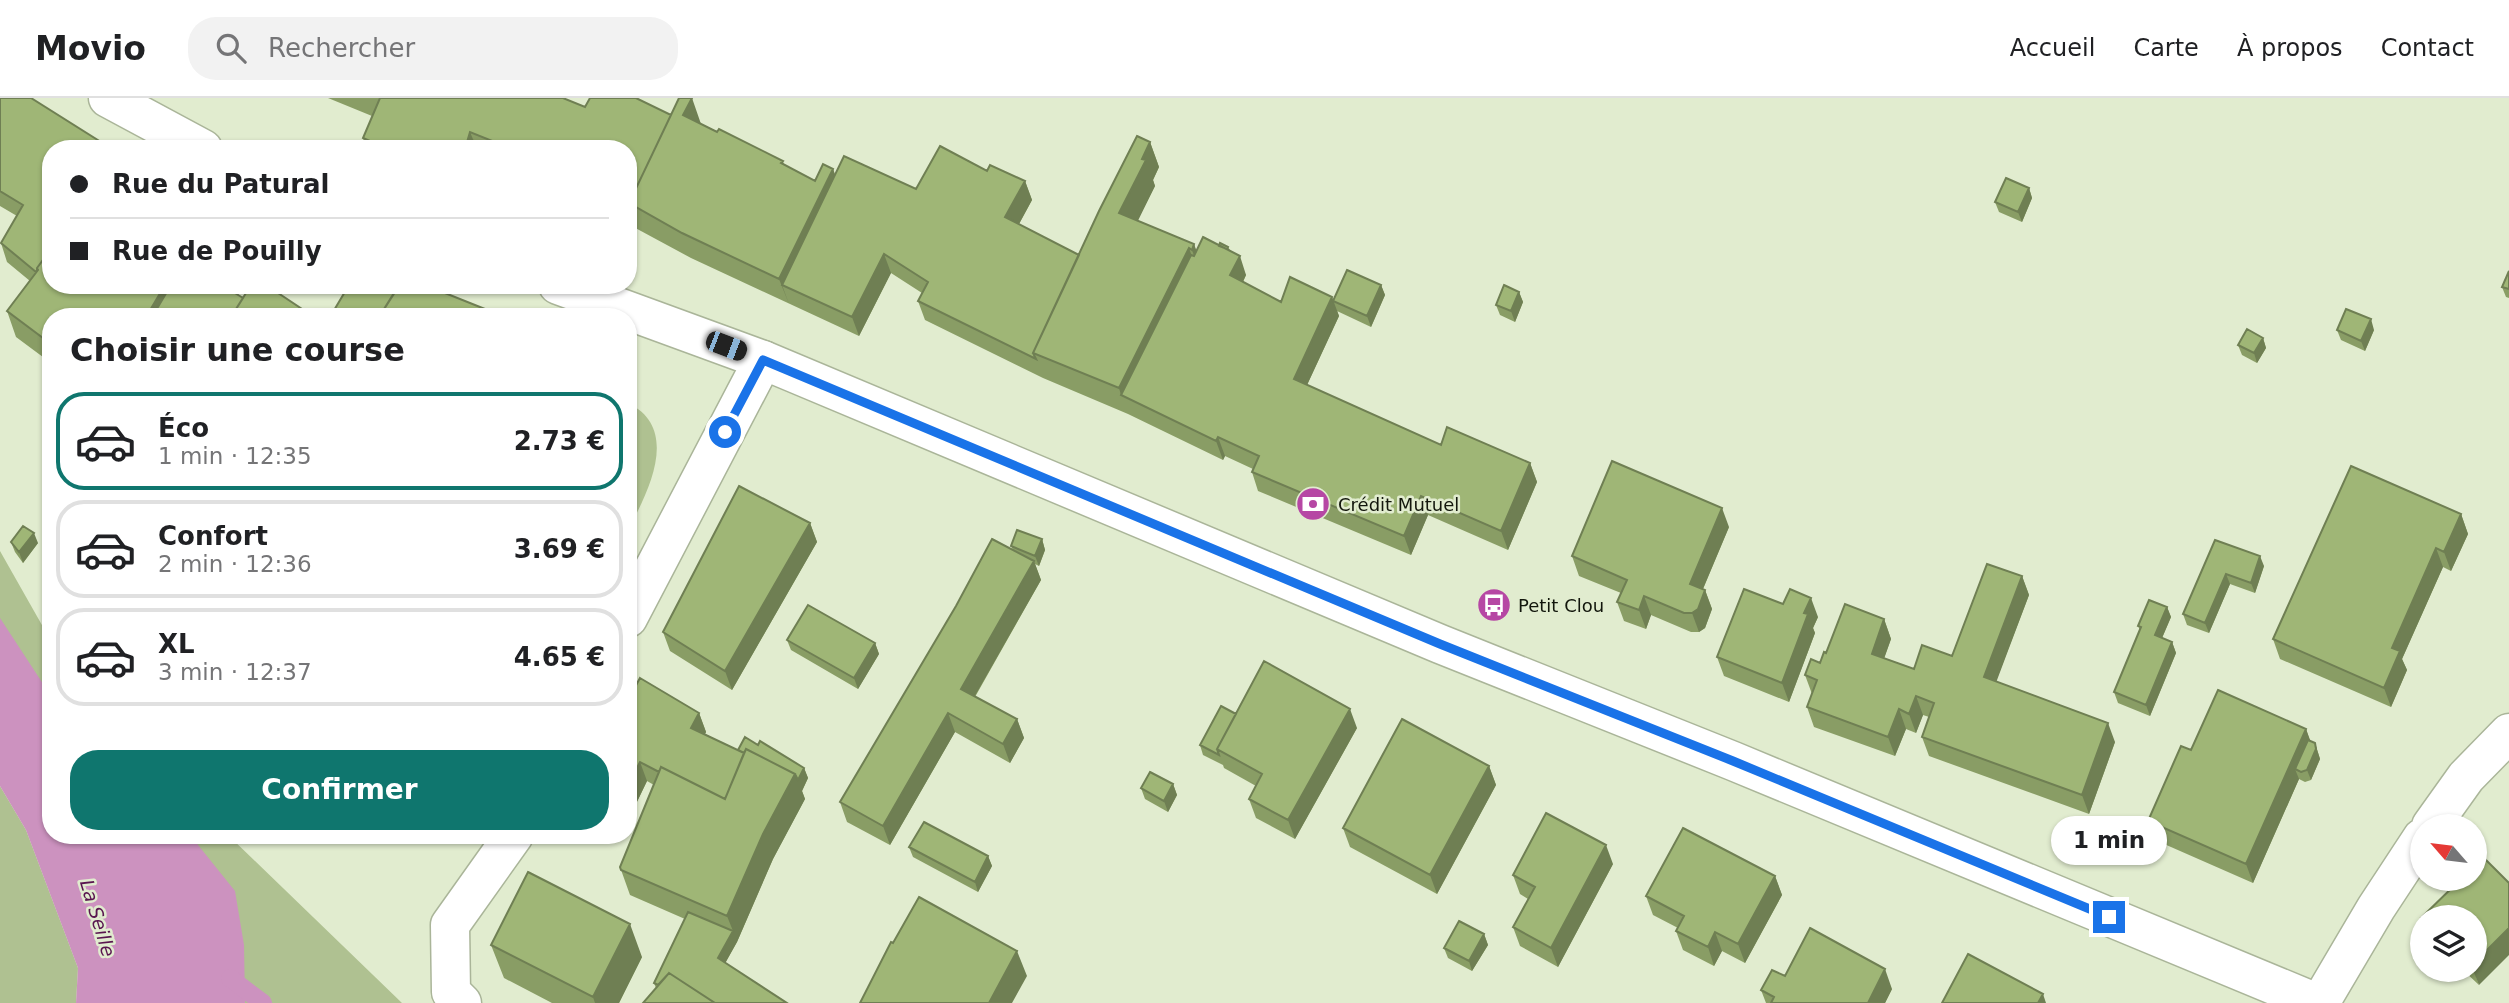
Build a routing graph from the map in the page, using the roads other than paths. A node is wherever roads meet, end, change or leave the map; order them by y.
1 (108, 98) edge
2 (186, 140) edge
3 (583, 294) edge
4 (621, 308) edge
5 (637, 314) edge
6 (763, 360) junction
7 (637, 601) edge
8 (2509, 733) edge
9 (2440, 814) edge
10 (508, 844) edge
11 (2410, 856) edge
12 (462, 1003) edge
13 (2319, 1003) edge

1 - 2 main road
3 - 4 main road
5 - 6 main road
6 - 7 main road
6 - 13 main road
8 - 9 main road
10 - 12 main road
11 - 13 main road

